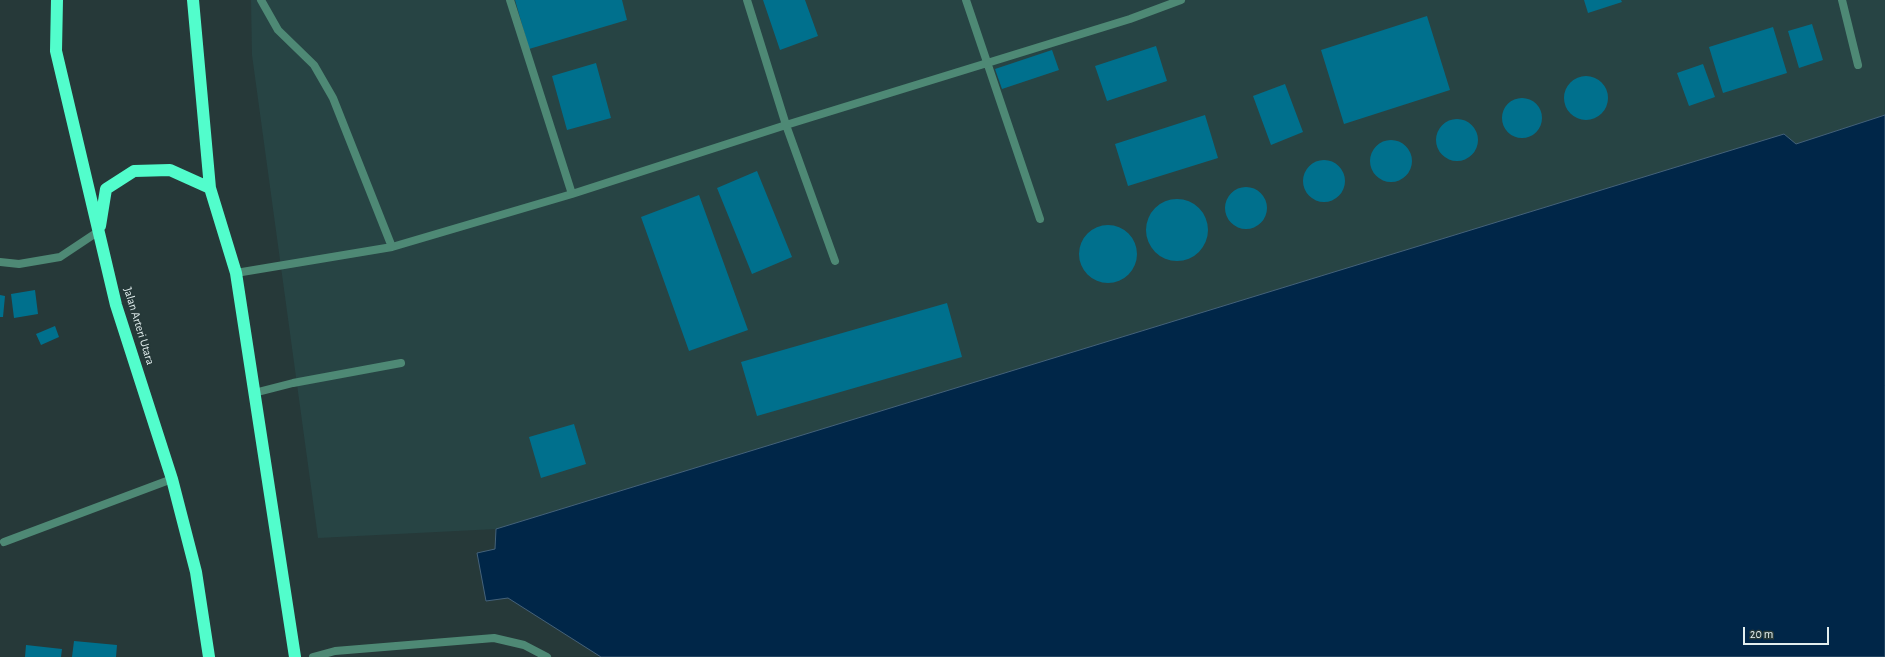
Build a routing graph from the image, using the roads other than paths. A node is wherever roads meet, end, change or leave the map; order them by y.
1 (57, 0) edge
2 (193, 0) edge
3 (261, 0) edge
4 (510, 0) edge
5 (747, 0) edge
6 (966, 0) edge
7 (1181, 0) edge
8 (1842, 0) edge
9 (987, 63) junction
10 (1858, 65) dead end
11 (786, 125) junction
12 (210, 188) junction
13 (572, 194) junction
14 (1040, 219) dead end
15 (99, 231) junction
16 (392, 247) junction
17 (835, 261) dead end
18 (0, 262) edge
19 (236, 273) junction
20 (401, 362) dead end
21 (254, 394) junction
22 (172, 479) junction
23 (4, 542) dead end
24 (209, 657) edge
25 (295, 657) edge
26 (313, 657) edge
27 (547, 657) edge

1 - 15 highway, Jalan Arteri Utara
2 - 12 highway
3 - 16 street
4 - 13 street
5 - 11 street
6 - 9 street
7 - 9 street
8 - 10 street
9 - 11 street
9 - 14 street
11 - 13 street
11 - 17 street
12 - 15 highway
12 - 19 highway
13 - 16 street
15 - 18 street
15 - 22 highway, Jalan Arteri Utara
16 - 19 street
19 - 21 highway
20 - 21 street
21 - 25 highway
22 - 23 street
22 - 24 highway, Jalan Arteri Utara
26 - 27 street

